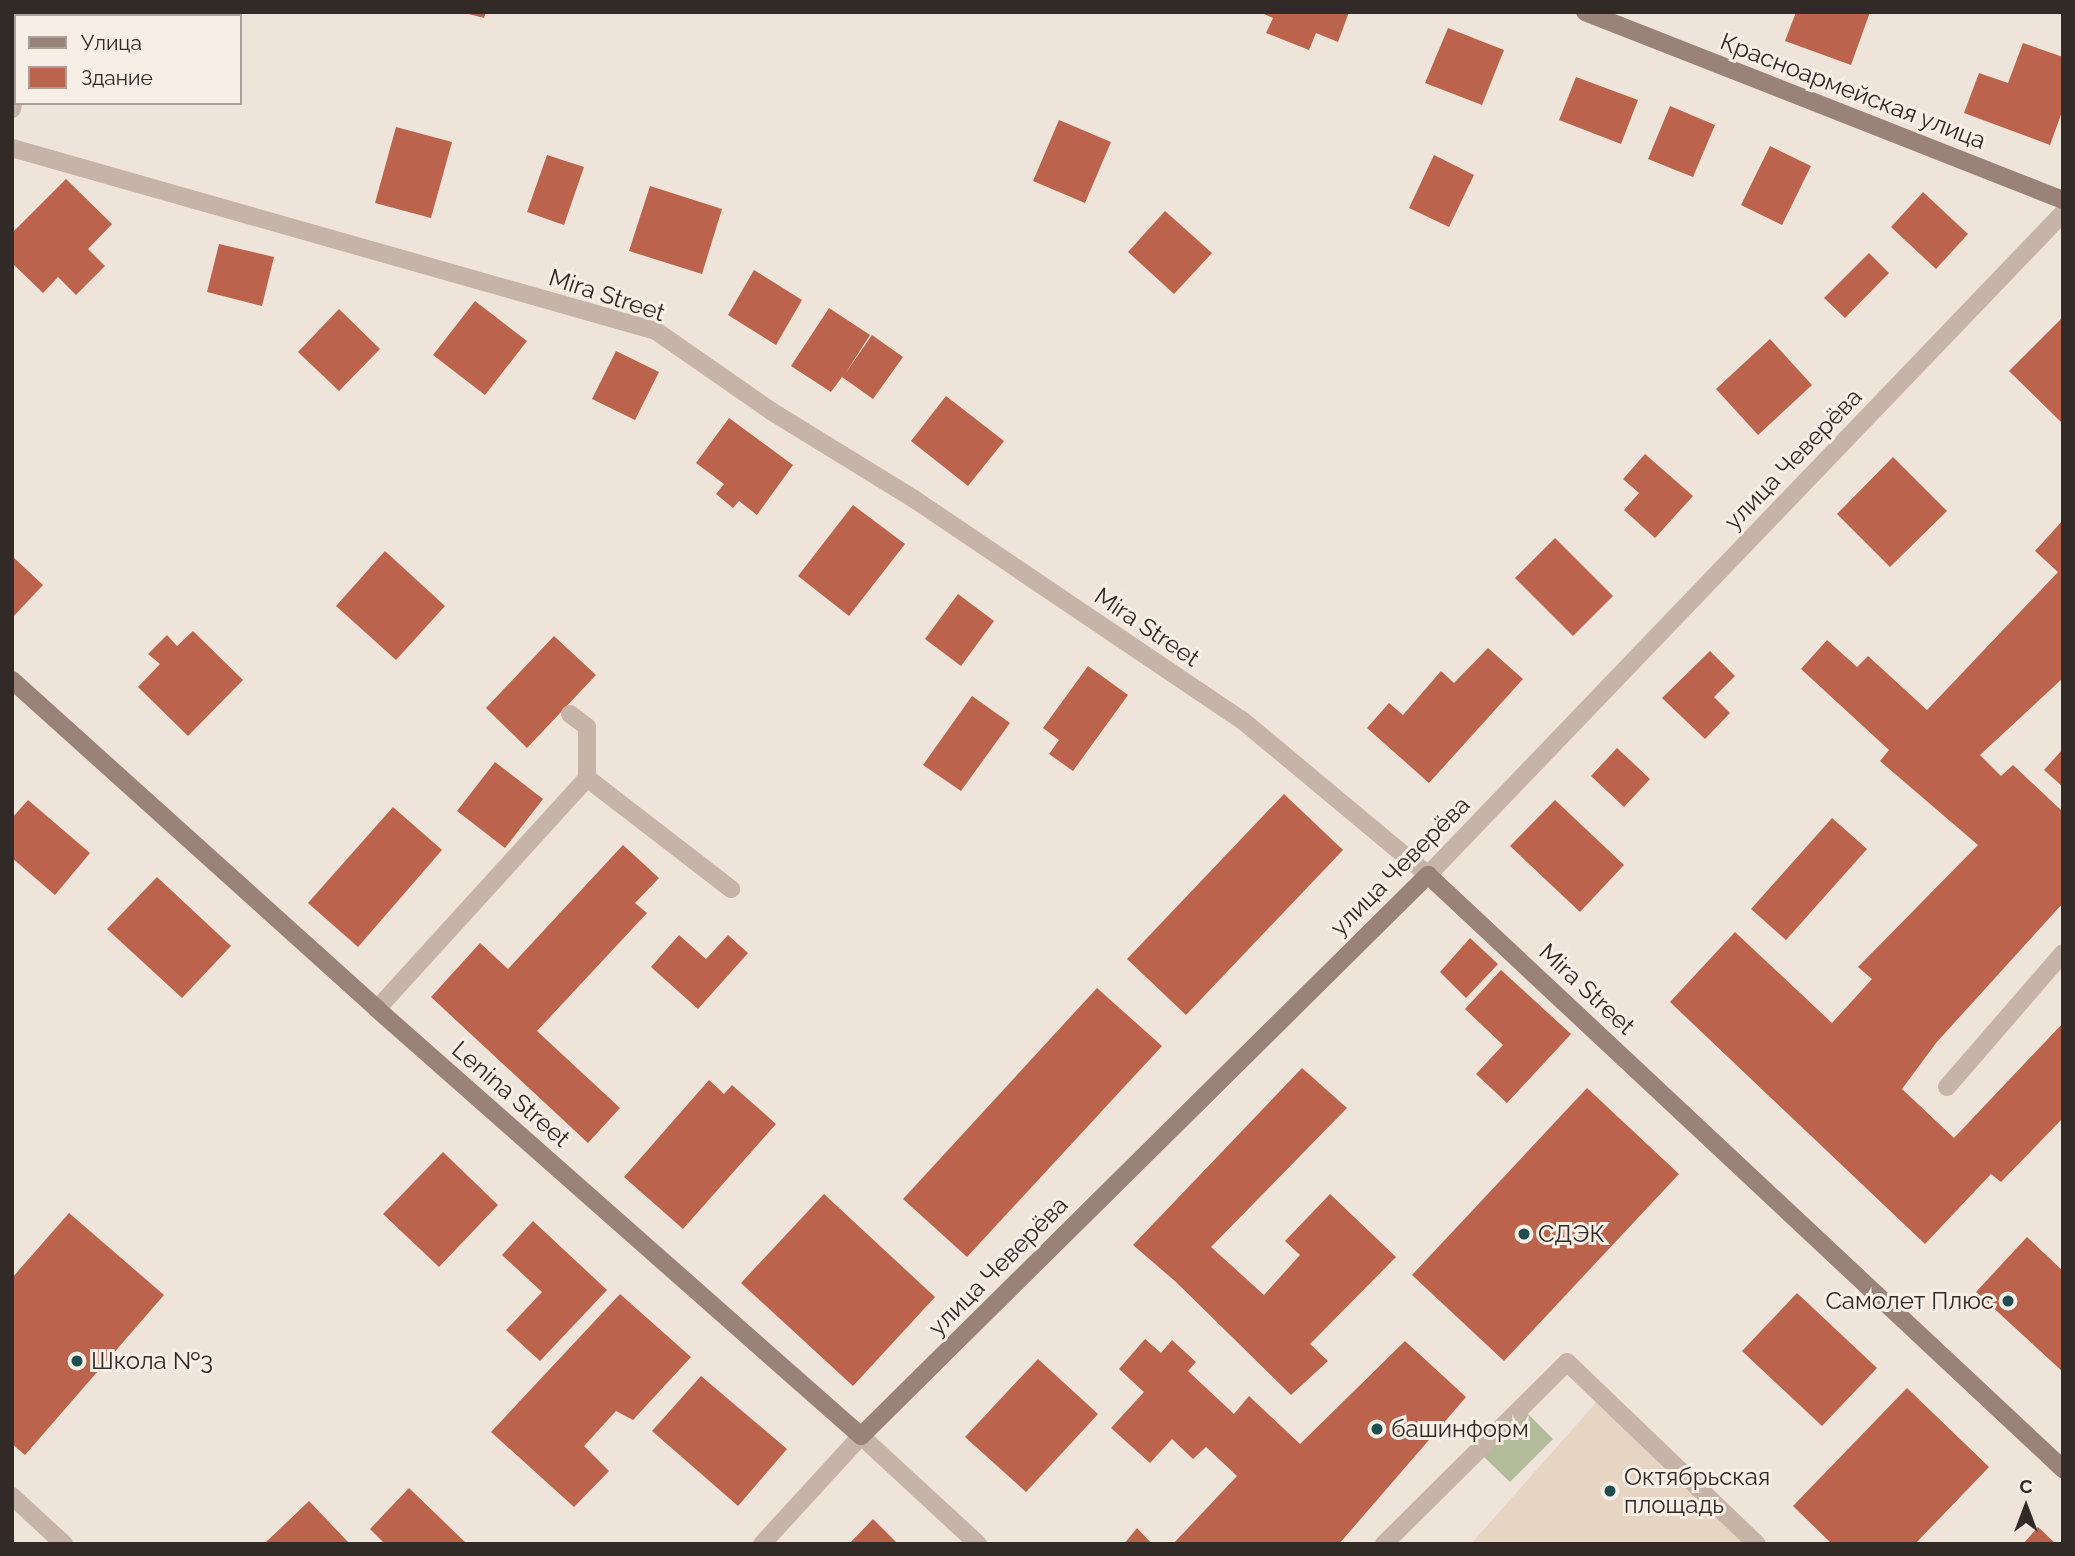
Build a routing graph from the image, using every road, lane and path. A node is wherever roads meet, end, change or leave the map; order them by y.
1 (1585, 12) edge
2 (12, 148) edge
3 (2063, 200) edge
4 (2063, 213) edge
5 (12, 680) edge
6 (570, 714) dead end
7 (587, 778) junction
8 (1428, 875) junction
9 (731, 889) dead end
10 (2063, 953) edge
11 (377, 1009) junction
12 (1947, 1087) dead end
13 (861, 1436) junction
14 (2063, 1469) edge
15 (12, 1496) edge
16 (64, 1544) edge
17 (762, 1544) edge
18 (978, 1544) edge
19 (1384, 1544) edge
20 (1758, 1544) edge

1 - 3 main road, Красноармейская улица
2 - 8 street, Mira Street
4 - 8 street, улица Чеверёва
5 - 11 main road, Lenina Street
6 - 7 street
7 - 9 street
7 - 11 street
8 - 13 main road, улица Чеверёва
8 - 14 main road, Mira Street
10 - 12 street
11 - 13 main road, Lenina Street
13 - 17 street, улица Чеверёва
13 - 18 street, Lenina Street
15 - 16 street
19 - 20 street

